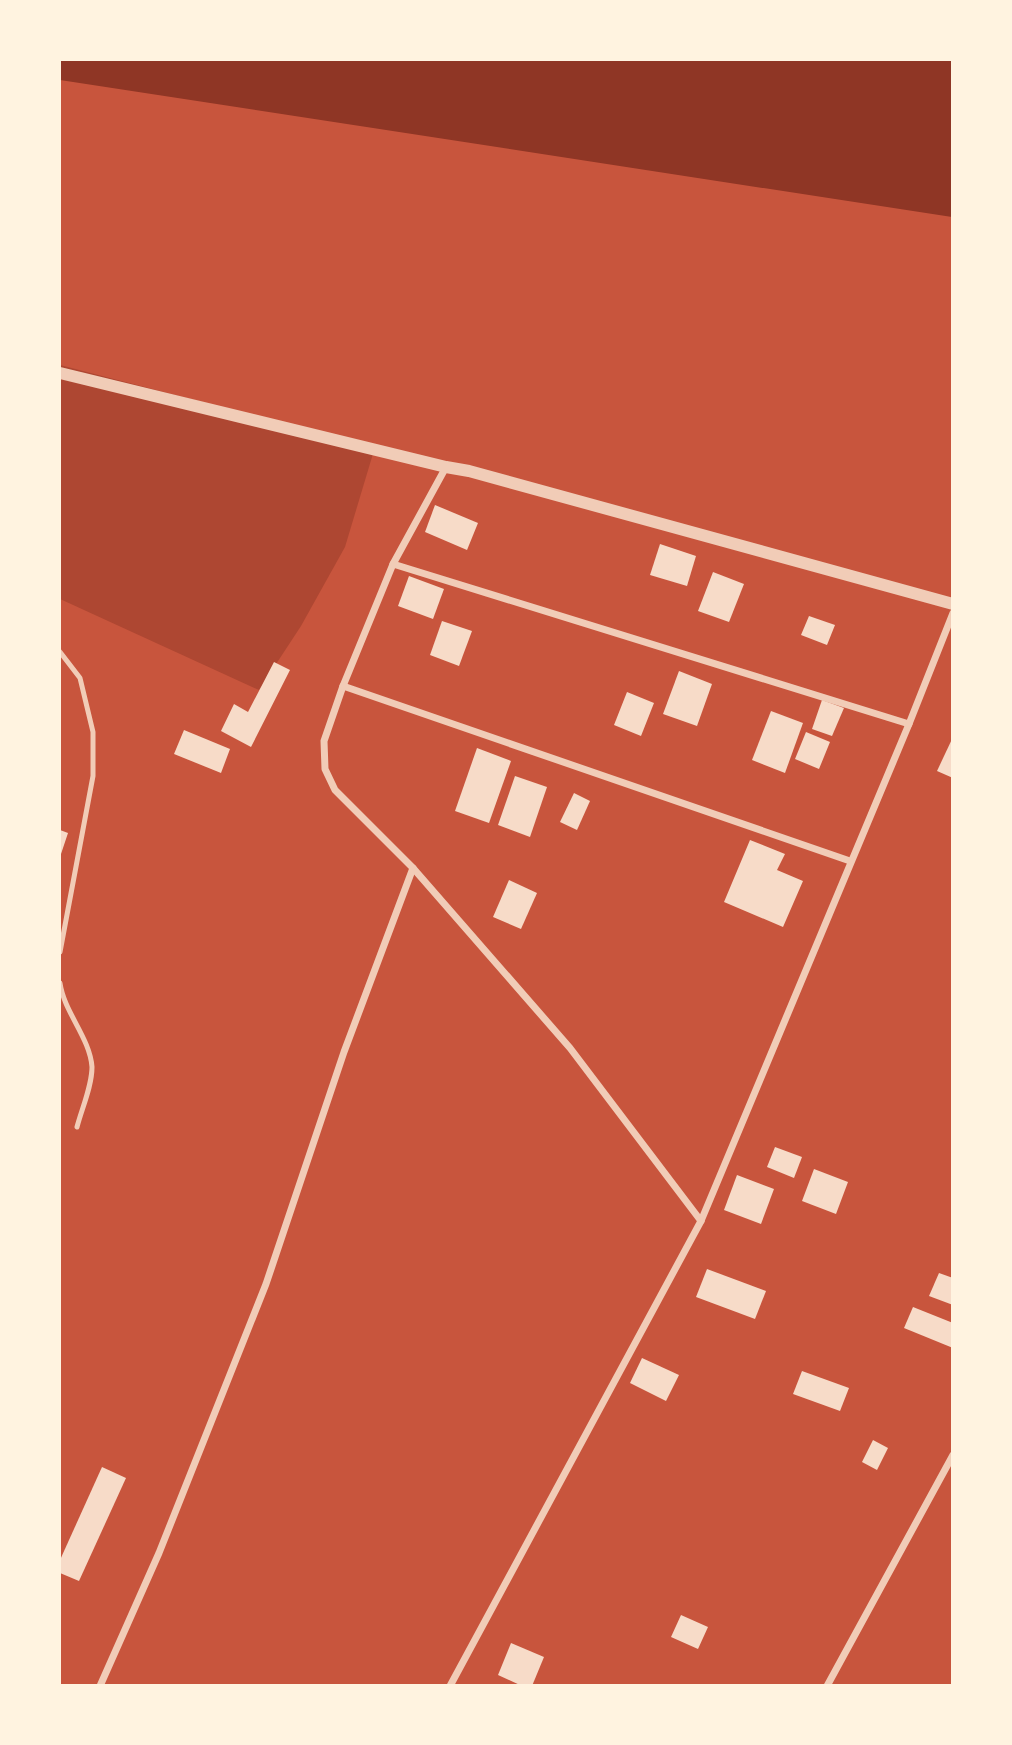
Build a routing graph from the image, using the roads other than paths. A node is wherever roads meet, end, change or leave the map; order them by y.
1 (60, 373) edge
2 (446, 467) junction
3 (393, 564) junction
4 (953, 604) edge
5 (953, 613) edge
6 (60, 652) edge
7 (343, 686) junction
8 (909, 724) junction
9 (850, 861) junction
10 (413, 868) junction
11 (60, 952) edge
12 (60, 983) edge
13 (77, 1127) dead end
14 (701, 1221) junction
15 (953, 1455) edge
16 (100, 1685) edge
17 (450, 1685) edge
18 (827, 1685) edge

1 - 2 street
2 - 3 street
2 - 4 street
3 - 7 street
3 - 8 street
5 - 8 street
6 - 11 lane
7 - 9 street
7 - 10 street
8 - 9 street
9 - 14 street
10 - 14 street
10 - 16 street
12 - 13 lane
14 - 17 street
15 - 18 street

